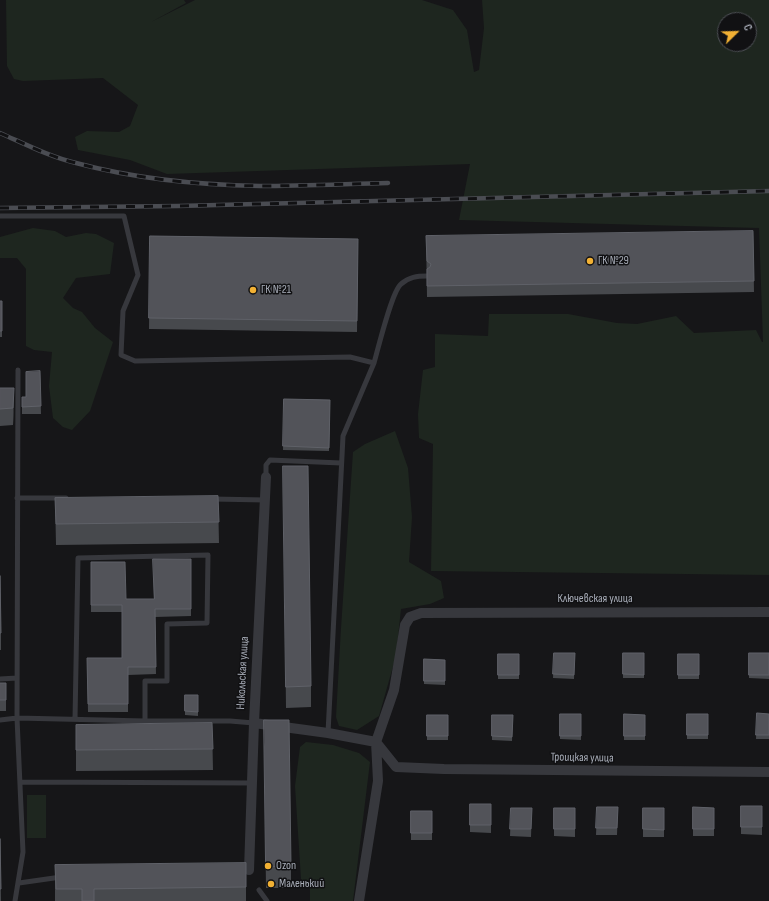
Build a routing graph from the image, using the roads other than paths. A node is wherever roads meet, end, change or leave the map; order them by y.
1 (0, 216) edge
2 (427, 276) edge
3 (374, 363) junction
4 (18, 370) dead end
5 (341, 463) junction
6 (266, 477) joint
7 (17, 498) junction
8 (72, 498) edge
9 (204, 499) edge
10 (266, 500) junction
11 (769, 612) edge
12 (17, 678) junction
13 (0, 679) edge
14 (17, 718) junction
15 (0, 720) edge
16 (75, 720) junction
17 (145, 721) junction
18 (254, 723) junction
19 (328, 733) junction
20 (376, 742) junction
21 (769, 772) edge
22 (20, 782) junction
23 (252, 783) junction
24 (245, 870) edge
25 (70, 876) edge
26 (18, 883) junction
27 (259, 890) dead end
28 (15, 901) edge
29 (267, 901) edge
30 (359, 901) edge

1 - 3 lane
2 - 3 lane
3 - 5 lane
4 - 7 lane
5 - 6 lane
5 - 19 lane
6 - 10 street, Никольская улица
7 - 8 lane
7 - 12 lane
9 - 10 lane
10 - 18 street, Никольская улица
11 - 20 street, Ключевская улица
12 - 13 lane
12 - 14 lane
14 - 15 lane
14 - 16 lane
14 - 22 lane
16 - 17 lane
16 - 17 lane
17 - 18 lane
18 - 19 street
18 - 23 street, Никольская улица
19 - 20 street
20 - 21 street, Троицкая улица
20 - 30 street
22 - 23 lane
22 - 26 lane
23 - 24 street, Никольская улица
25 - 26 lane
26 - 28 lane
27 - 29 lane

